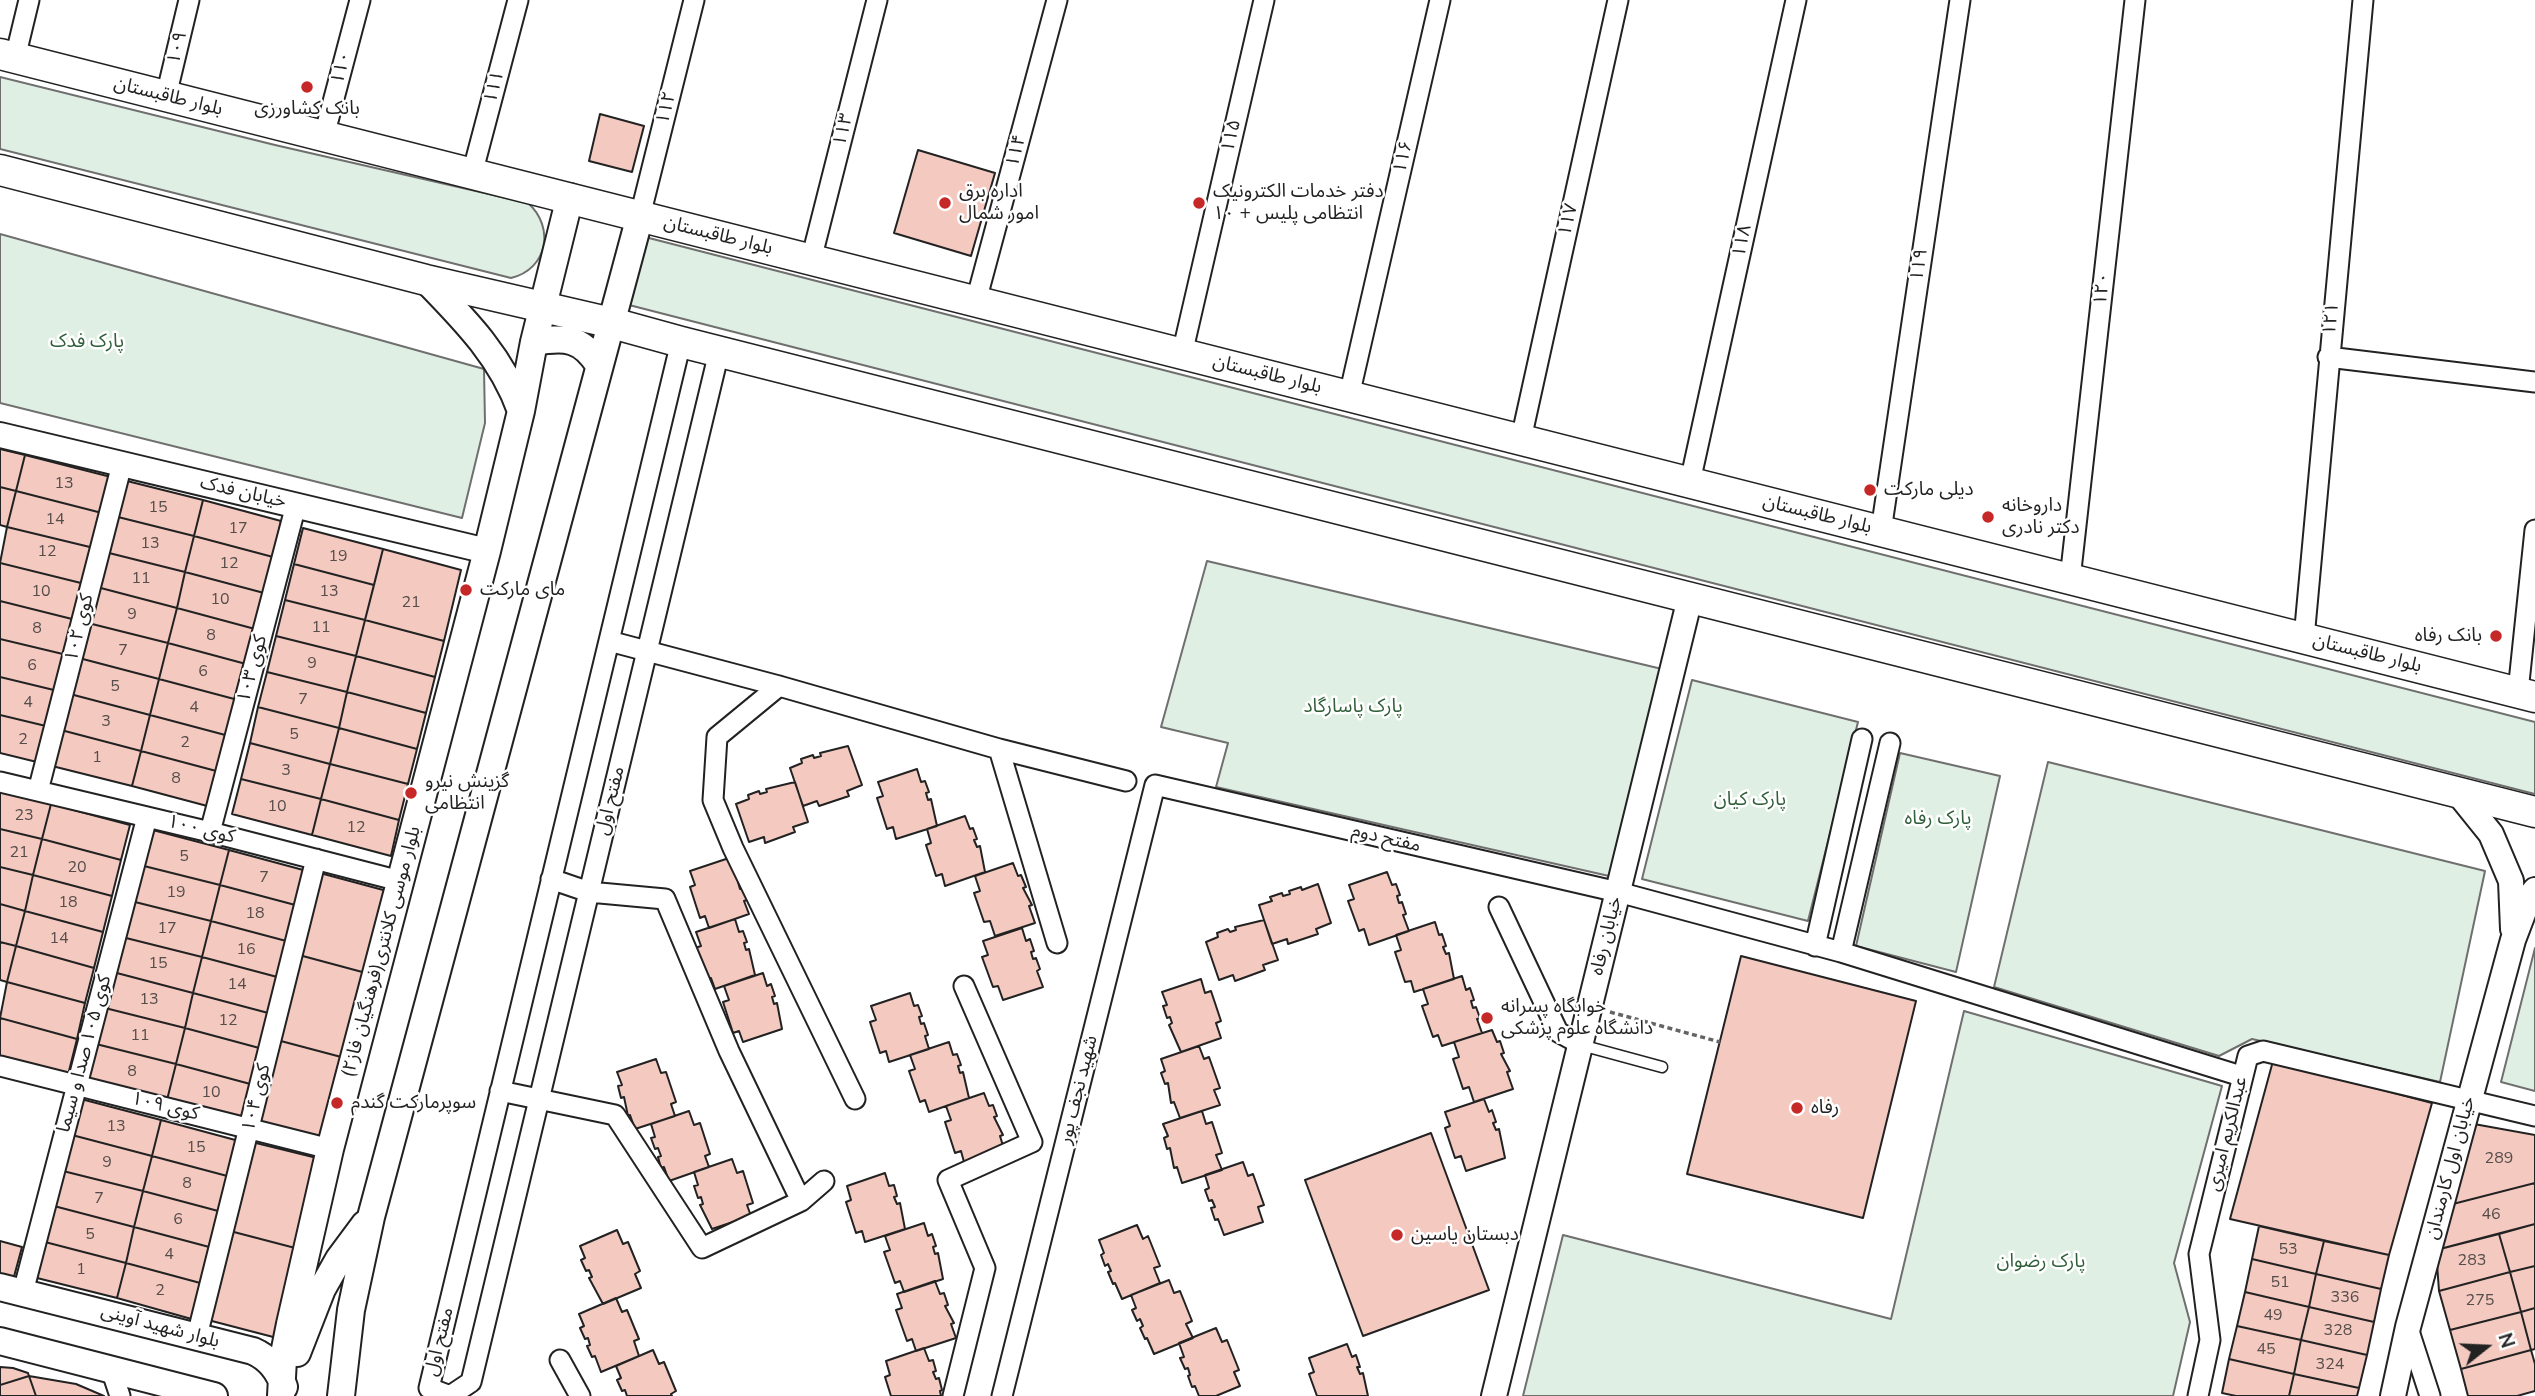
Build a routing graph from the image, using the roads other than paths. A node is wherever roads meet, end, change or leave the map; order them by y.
1 (29, 0) edge
2 (190, 0) edge
3 (360, 0) edge
4 (518, 0) edge
5 (694, 0) edge
6 (877, 0) edge
7 (1057, 0) edge
8 (1264, 0) edge
9 (1440, 0) edge
10 (1618, 0) edge
11 (1796, 0) edge
12 (1960, 0) edge
13 (2135, 0) edge
14 (2363, 0) edge
15 (8, 56) edge
16 (166, 96) junction
17 (324, 136) junction
18 (0, 170) edge
19 (472, 174) junction
20 (570, 197) junction
21 (640, 216) junction
22 (811, 260) junction
23 (426, 279) junction
24 (976, 302) junction
25 (542, 307) junction
26 (612, 323) junction
27 (534, 342) junction
28 (681, 342) junction
29 (719, 352) junction
30 (1182, 354) junction
31 (2328, 357) junction
32 (599, 365) junction
33 (2535, 382) edge
34 (1349, 396) junction
35 (520, 411) junction
36 (0, 435) edge
37 (1521, 439) junction
38 (122, 464) junction
39 (1690, 482) junction
40 (296, 505) junction
41 (2535, 530) edge
42 (1881, 531) junction
43 (487, 551) junction
44 (2070, 579) junction
45 (1690, 598) junction
46 (2304, 638) junction
47 (609, 640) junction
48 (648, 650) junction
49 (779, 686) junction
50 (2527, 694) edge
51 (1862, 739) dead end
52 (1890, 743) dead end
53 (999, 749) junction
54 (1126, 781) dead end
55 (0, 782) edge
56 (1155, 785) joint
57 (38, 791) junction
58 (2458, 793) junction
59 (2535, 812) edge
60 (147, 817) junction
61 (211, 832) junction
62 (316, 859) junction
63 (551, 879) junction
64 (400, 881) junction
65 (2535, 890) edge
66 (589, 892) junction
67 (1618, 892) junction
68 (1499, 907) dead end
69 (2513, 940) junction
70 (1057, 943) dead end
71 (1815, 947) junction
72 (1841, 952) junction
73 (964, 986) dead end
74 (1580, 1044) junction
75 (0, 1066) edge
76 (1662, 1068) dead end
77 (2241, 1076) junction
78 (77, 1085) junction
79 (500, 1091) junction
80 (855, 1099) dead end
81 (2470, 1099) junction
82 (539, 1100) junction
83 (2535, 1116) edge
84 (249, 1128) junction
85 (331, 1149) junction
86 (824, 1181) dead end
87 (801, 1201) junction
88 (371, 1217) junction
89 (12, 1289) edge
90 (2408, 1327) junction
91 (197, 1336) junction
92 (0, 1341) edge
93 (560, 1360) dead end
94 (111, 1369) junction
95 (278, 1392) edge
96 (120, 1396) edge
97 (214, 1396) edge
98 (341, 1396) edge
99 (450, 1396) edge
100 (580, 1396) edge
101 (953, 1396) edge
102 (1002, 1396) edge
103 (1494, 1396) edge
104 (2198, 1396) edge
105 (2393, 1396) edge
106 (2430, 1396) edge

1 - 15 street
2 - 16 street, ۱۰۹
3 - 17 street, ۱۱۰
4 - 19 street, ۱۱۱
5 - 21 street, ۱۱۲
6 - 22 street, ۱۱۳
7 - 24 street, ۱۱۴
8 - 30 street, ۱۱۵
9 - 34 street, ۱۱۶
10 - 37 street, ۱۱۷
11 - 39 street, ۱۱۸
12 - 42 street, ۱۱۹
13 - 44 street, ۱۲۰
14 - 31 street, ۱۲۱
15 - 16 main road, بلوار طاقبستان
16 - 17 main road, بلوار طاقبستان
17 - 19 main road, بلوار طاقبستان
18 - 23 main road
19 - 20 main road, بلوار طاقبستان
20 - 21 main road, بلوار طاقبستان
20 - 25 main road, بلوار موسی کلانتری(فرهنگیان فاز۲)
21 - 22 main road, بلوار طاقبستان
21 - 26 main road
22 - 24 main road, بلوار طاقبستان
23 - 25 main road
23 - 35 main road
24 - 30 main road, بلوار طاقبستان
25 - 26 main road
25 - 27 main road, بلوار موسی کلانتری(فرهنگیان فاز۲)
26 - 28 main road
26 - 32 main road
27 - 32 main road
27 - 35 main road, بلوار موسی کلانتری(فرهنگیان فاز۲)
28 - 29 main road
28 - 47 street, مفتح اول
29 - 45 main road
29 - 48 street, مفتح اول
30 - 34 main road, بلوار طاقبستان
31 - 33 street
31 - 46 street, ۱۲۱
32 - 88 main road
34 - 37 main road, بلوار طاقبستان
35 - 43 main road, بلوار موسی کلانتری(فرهنگیان فاز۲)
36 - 38 street, خیابان فدک
37 - 39 main road, بلوار طاقبستان
38 - 40 street, خیابان فدک
38 - 57 street, کوی ۱۰۲
39 - 42 main road, بلوار طاقبستان
40 - 43 street, خیابان فدک
40 - 61 street, کوی ۱۰۳
41 - 50 street
42 - 44 main road, بلوار طاقبستان
43 - 64 main road, بلوار موسی کلانتری(فرهنگیان فاز۲)
44 - 46 main road, بلوار طاقبستان
45 - 58 main road
45 - 67 street, خیابان رفاه
46 - 50 main road, بلوار طاقبستان
47 - 48 street
47 - 63 street, مفتح اول
48 - 49 street
48 - 66 street, مفتح اول
49 - 53 street
49 - 80 street
51 - 71 street
52 - 72 street
53 - 54 street
53 - 70 street
55 - 57 street, کوی ۱۰۰
56 - 67 street, مفتح دوم
56 - 102 street, شهید نجف پور
57 - 60 street, کوی ۱۰۰
58 - 59 main road
58 - 69 street
60 - 61 street, کوی ۱۰۰
60 - 78 street, کوی ۱۰۵ صدا و سیما
61 - 62 street, کوی ۱۰۰
62 - 64 street, کوی ۱۰۰
62 - 84 street, کوی ۱۰۴
63 - 66 street
63 - 79 street, مفتح اول
64 - 85 main road, بلوار موسی کلانتری(فرهنگیان فاز۲)
65 - 69 street
66 - 82 street, مفتح اول
66 - 87 street
67 - 71 street, مفتح دوم
67 - 74 street, خیابان رفاه
68 - 74 street
69 - 81 street, خیابان اول کارمندان
71 - 72 street, مفتح دوم
72 - 77 street, مفتح دوم
73 - 101 street
74 - 76 lane
74 - 103 street, خیابان رفاه
75 - 78 street, کوی ۱۰۹
77 - 81 street, عبدالکریم امیری
77 - 104 street, عبدالکریم امیری
78 - 84 street, کوی ۱۰۹
78 - 89 street, کوی ۱۰۵ صدا و سیما
79 - 82 street
79 - 99 street, مفتح اول
81 - 83 street
81 - 90 street, خیابان اول کارمندان
82 - 87 street
82 - 99 street, مفتح اول
84 - 85 street, کوی ۱۰۹
84 - 91 street, کوی ۱۰۴
85 - 95 main road, بلوار موسی کلانتری(فرهنگیان فاز۲)
86 - 87 street
88 - 95 main road
88 - 98 main road
89 - 91 main road, بلوار شهید آوینی
90 - 105 street, خیابان اول کارمندان
90 - 106 street
91 - 95 main road, بلوار شهید آوینی
92 - 94 main road
93 - 100 street
94 - 96 street
94 - 97 main road

